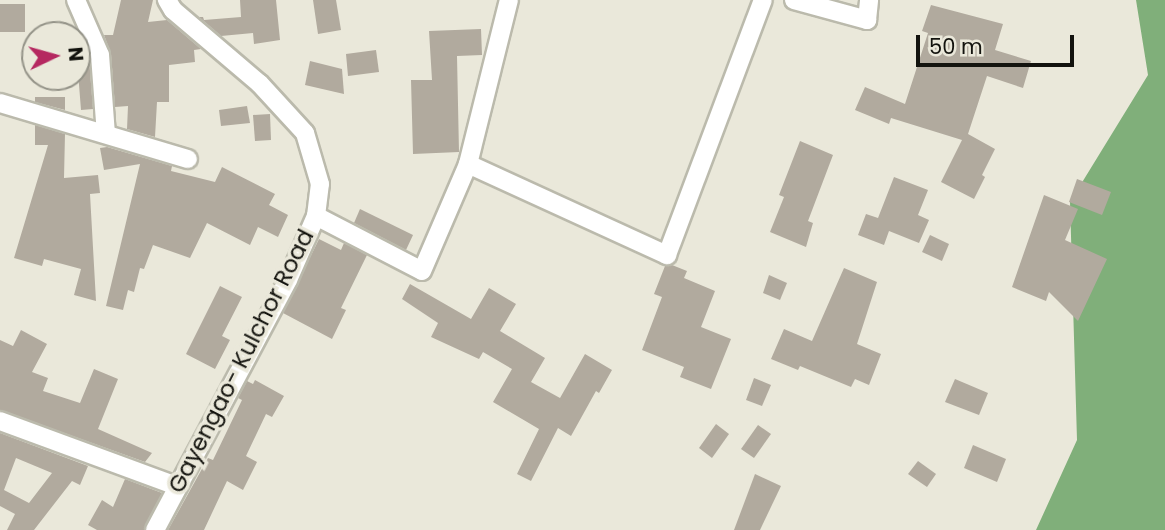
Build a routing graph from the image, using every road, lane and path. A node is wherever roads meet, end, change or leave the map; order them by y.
1 (76, 0) edge
2 (167, 0) edge
3 (509, 0) edge
4 (763, 0) edge
5 (794, 0) edge
6 (869, 0) edge
7 (0, 103) edge
8 (106, 134) junction
9 (188, 159) dead end
10 (468, 164) junction
11 (316, 216) junction
12 (0, 421) edge
13 (177, 486) junction
14 (155, 530) edge

1 - 8 street
2 - 11 street, Gayengao- Kulchor Road
3 - 10 street
4 - 10 street
5 - 6 street
7 - 8 street
8 - 9 street
10 - 11 street
11 - 13 street, Gayengao- Kulchor Road
12 - 13 street
13 - 14 street, Gayengao- Kulchor Road

